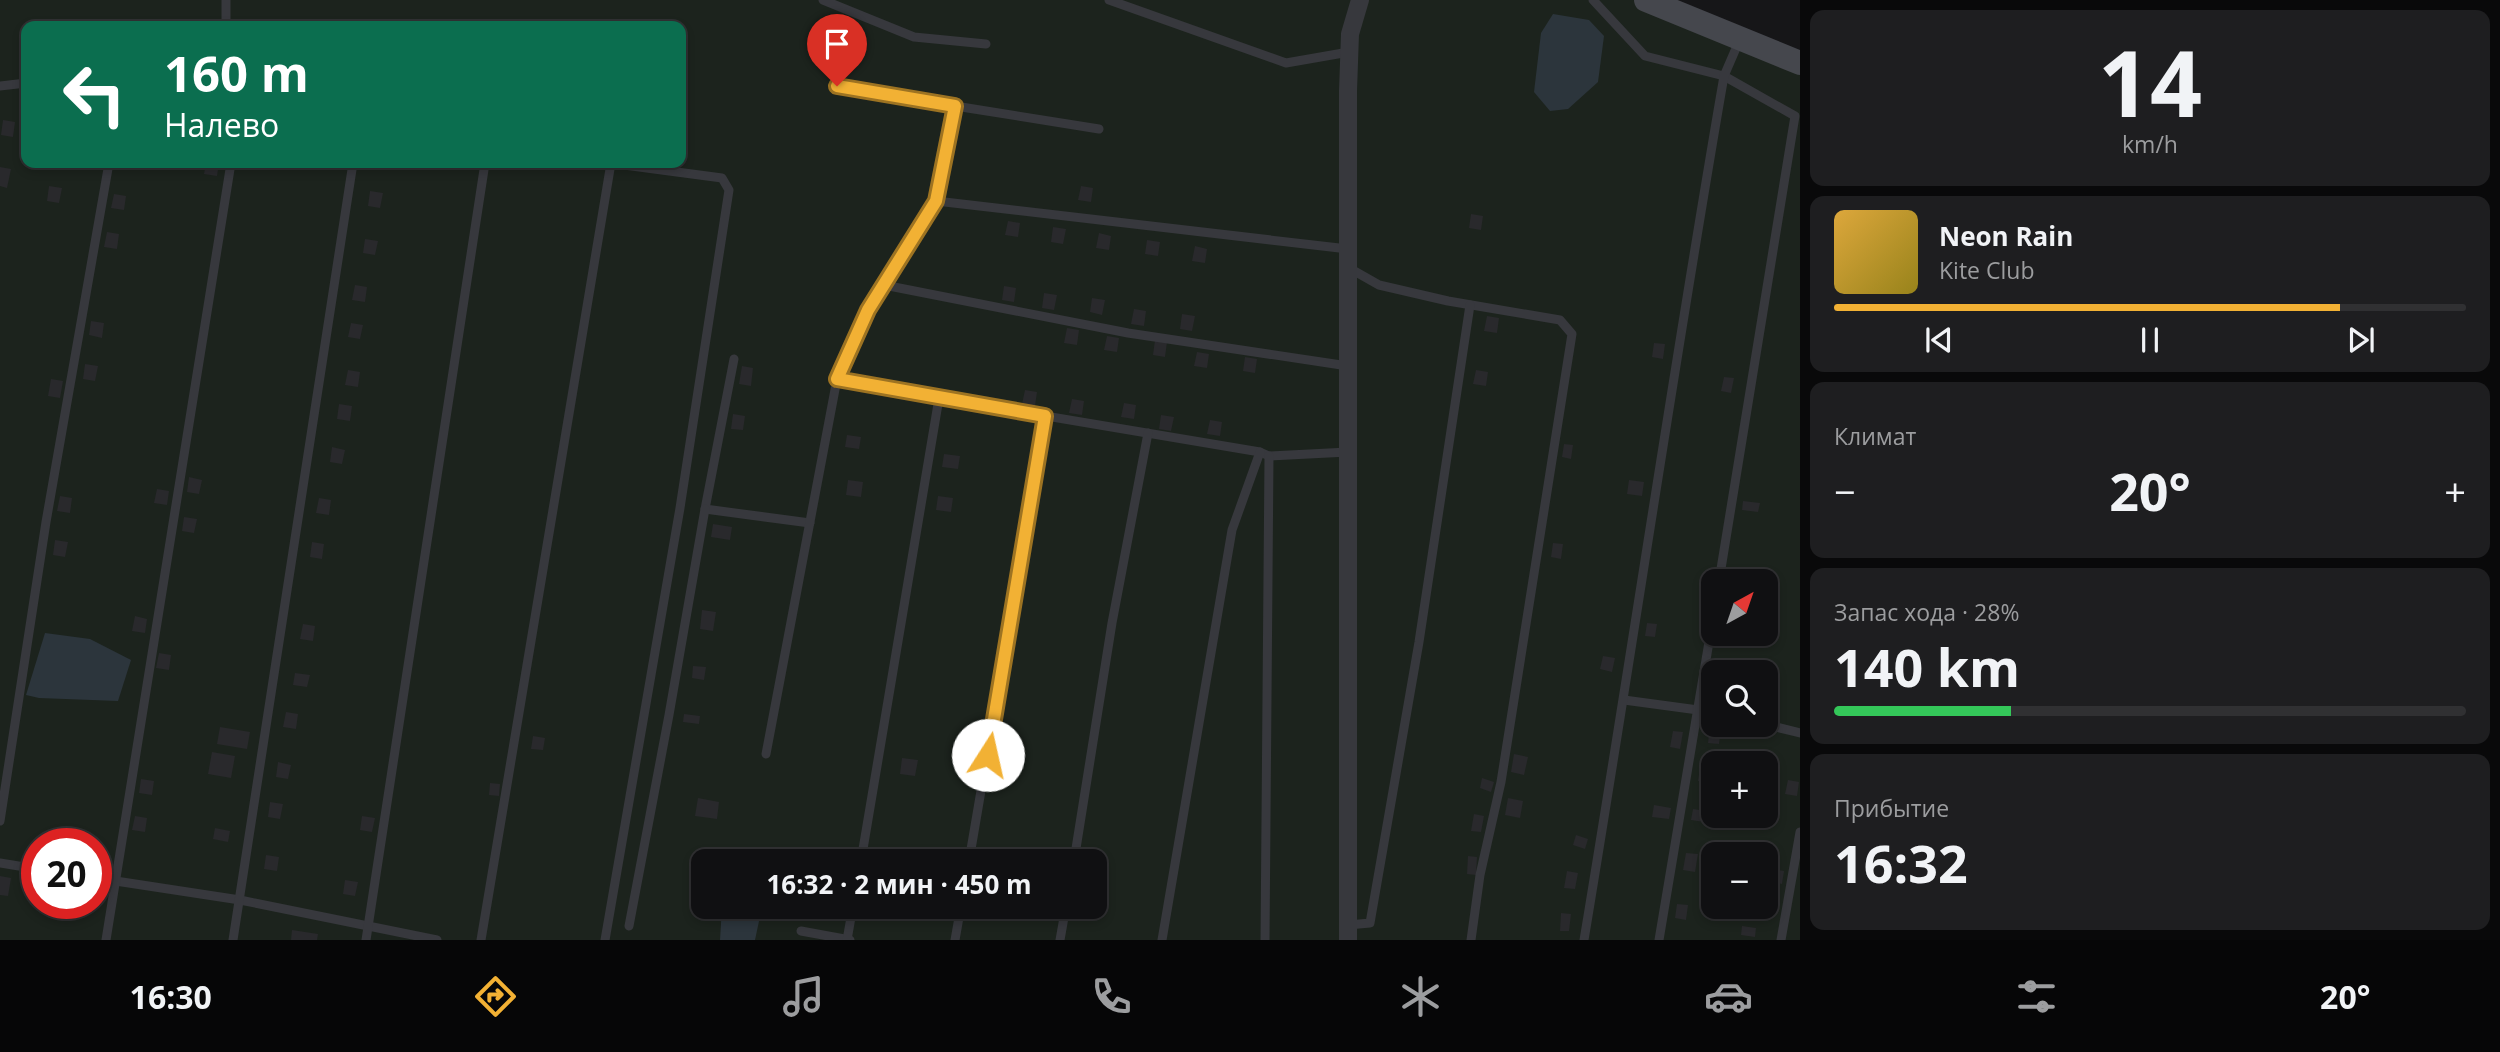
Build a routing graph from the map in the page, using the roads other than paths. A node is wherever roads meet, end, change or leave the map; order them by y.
1 (226, 0) edge
2 (824, 0) edge
3 (1109, 0) edge
4 (1360, 0) edge
5 (1593, 0) edge
6 (1646, 0) edge
7 (226, 21) edge
8 (1740, 39) junction
9 (986, 44) dead end
10 (1349, 52) junction
11 (1800, 64) edge
12 (1724, 76) junction
13 (21, 84) edge
14 (0, 86) edge
15 (837, 86) dead end
16 (955, 106) junction
17 (1098, 129) dead end
18 (108, 168) edge
19 (230, 168) edge
20 (352, 168) edge
21 (484, 168) edge
22 (609, 168) edge
23 (647, 168) edge
24 (936, 201) junction
25 (1348, 249) junction
26 (1348, 268) junction
27 (884, 285) junction
28 (1470, 305) junction
29 (734, 359) dead end
30 (1348, 366) junction
31 (837, 379) junction
32 (939, 398) junction
33 (1045, 416) junction
34 (1148, 433) junction
35 (1348, 452) junction
36 (1264, 454) junction
37 (705, 509) junction
38 (810, 523) junction
39 (1721, 569) edge
40 (1708, 646) edge
41 (1624, 700) junction
42 (1698, 709) junction
43 (1701, 710) edge
44 (1778, 728) edge
45 (1800, 733) edge
46 (765, 754) dead end
47 (0, 821) edge
48 (1800, 832) edge
49 (863, 849) edge
50 (971, 849) edge
51 (1076, 849) edge
52 (0, 863) edge
53 (21, 866) edge
54 (112, 880) edge
55 (116, 881) junction
56 (240, 900) junction
57 (851, 919) edge
58 (959, 919) edge
59 (1064, 919) edge
60 (368, 926) junction
61 (629, 926) dead end
62 (801, 931) dead end
63 (1348, 932) edge
64 (106, 940) edge
65 (233, 940) edge
66 (366, 940) edge
67 (438, 940) edge
68 (481, 940) edge
69 (605, 940) edge
70 (849, 940) edge
71 (955, 940) edge
72 (1060, 940) edge
73 (1162, 940) edge
74 (1265, 940) edge
75 (1471, 940) edge
76 (1584, 940) edge
77 (1659, 940) edge
78 (1781, 940) edge

1 - 7 lane
2 - 9 lane
3 - 10 lane
4 - 10 street
5 - 12 lane
6 - 8 street
8 - 11 street
8 - 12 lane
10 - 25 street
12 - 39 lane
12 - 41 lane
13 - 14 lane
15 - 16 lane
16 - 17 lane
16 - 24 lane
18 - 47 lane
19 - 55 lane
20 - 56 lane
21 - 60 lane
22 - 68 lane
23 - 69 lane
24 - 25 lane
24 - 27 lane
25 - 26 street
26 - 28 lane
26 - 30 street
27 - 30 lane
27 - 31 lane
28 - 63 lane
28 - 75 lane
29 - 37 lane
30 - 35 street
31 - 32 lane
31 - 38 lane
32 - 33 lane
32 - 49 lane
33 - 34 lane
33 - 50 lane
34 - 36 lane
34 - 51 lane
35 - 36 lane
35 - 63 street
36 - 73 lane
36 - 74 lane
37 - 38 lane
37 - 61 lane
38 - 46 lane
40 - 42 lane
41 - 42 lane
41 - 76 lane
42 - 43 lane
42 - 77 lane
44 - 45 lane
48 - 78 lane
52 - 53 lane
54 - 55 lane
55 - 56 lane
55 - 64 lane
56 - 60 lane
56 - 65 lane
57 - 70 lane
58 - 71 lane
59 - 72 lane
60 - 66 lane
60 - 67 lane
62 - 70 lane

